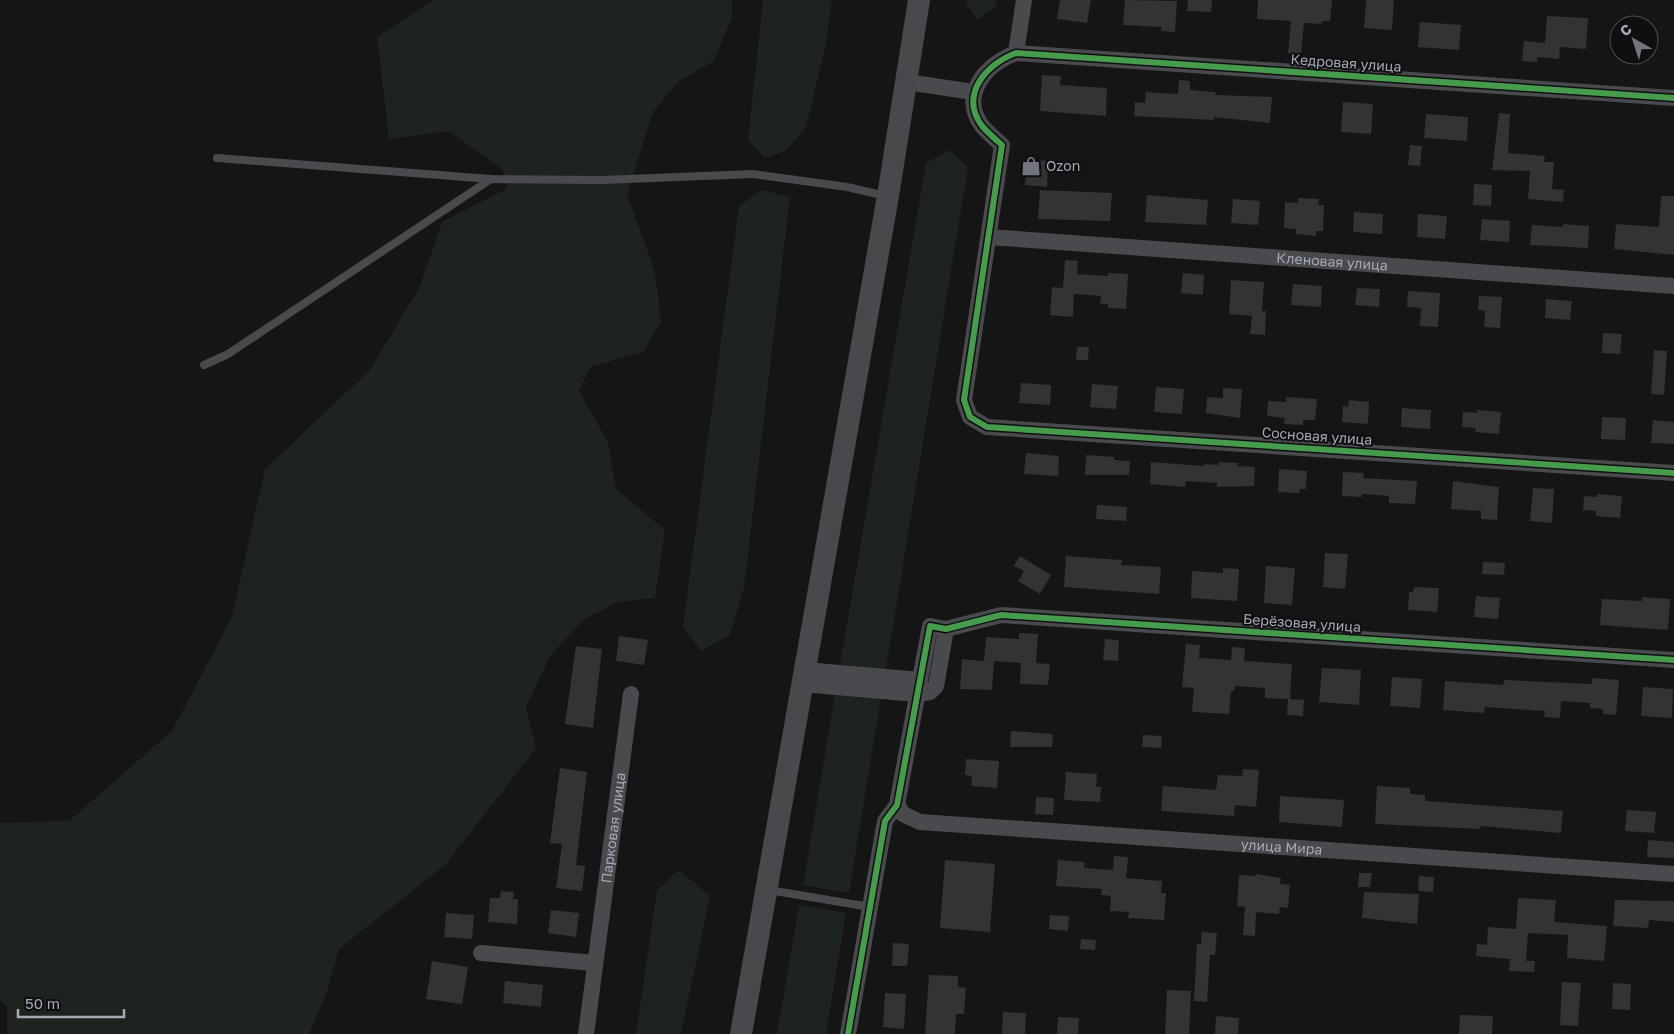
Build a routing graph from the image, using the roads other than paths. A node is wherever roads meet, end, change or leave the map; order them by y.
1 (920, 0) edge
2 (1024, 0) edge
3 (1016, 53) junction
4 (907, 82) junction
5 (973, 92) junction
6 (1674, 98) edge
7 (218, 158) dead end
8 (491, 179) junction
9 (888, 196) junction
10 (989, 237) junction
11 (1674, 286) edge
12 (204, 365) dead end
13 (1674, 473) edge
14 (1674, 660) edge
15 (804, 677) junction
16 (919, 687) junction
17 (631, 694) dead end
18 (897, 805) junction
19 (1674, 874) edge
20 (766, 889) junction
21 (870, 907) junction
22 (481, 952) dead end
23 (595, 963) junction
24 (586, 1034) edge
25 (741, 1034) edge
26 (848, 1034) edge

1 - 4 street
2 - 3 street
3 - 5 street
3 - 6 street, Кедровая улица
4 - 5 street
4 - 9 street
5 - 10 street
7 - 8 lane
8 - 9 lane
8 - 12 lane
9 - 15 street
10 - 11 street, Кленовая улица
10 - 13 street, Сосновая улица
14 - 16 street, Берёзовая улица
15 - 16 street
15 - 20 street
16 - 18 street
17 - 23 street, Парковая улица
18 - 19 street, улица Мира
18 - 21 street
20 - 21 lane
20 - 25 street
21 - 26 street
22 - 23 street
23 - 24 street, Парковая улица

